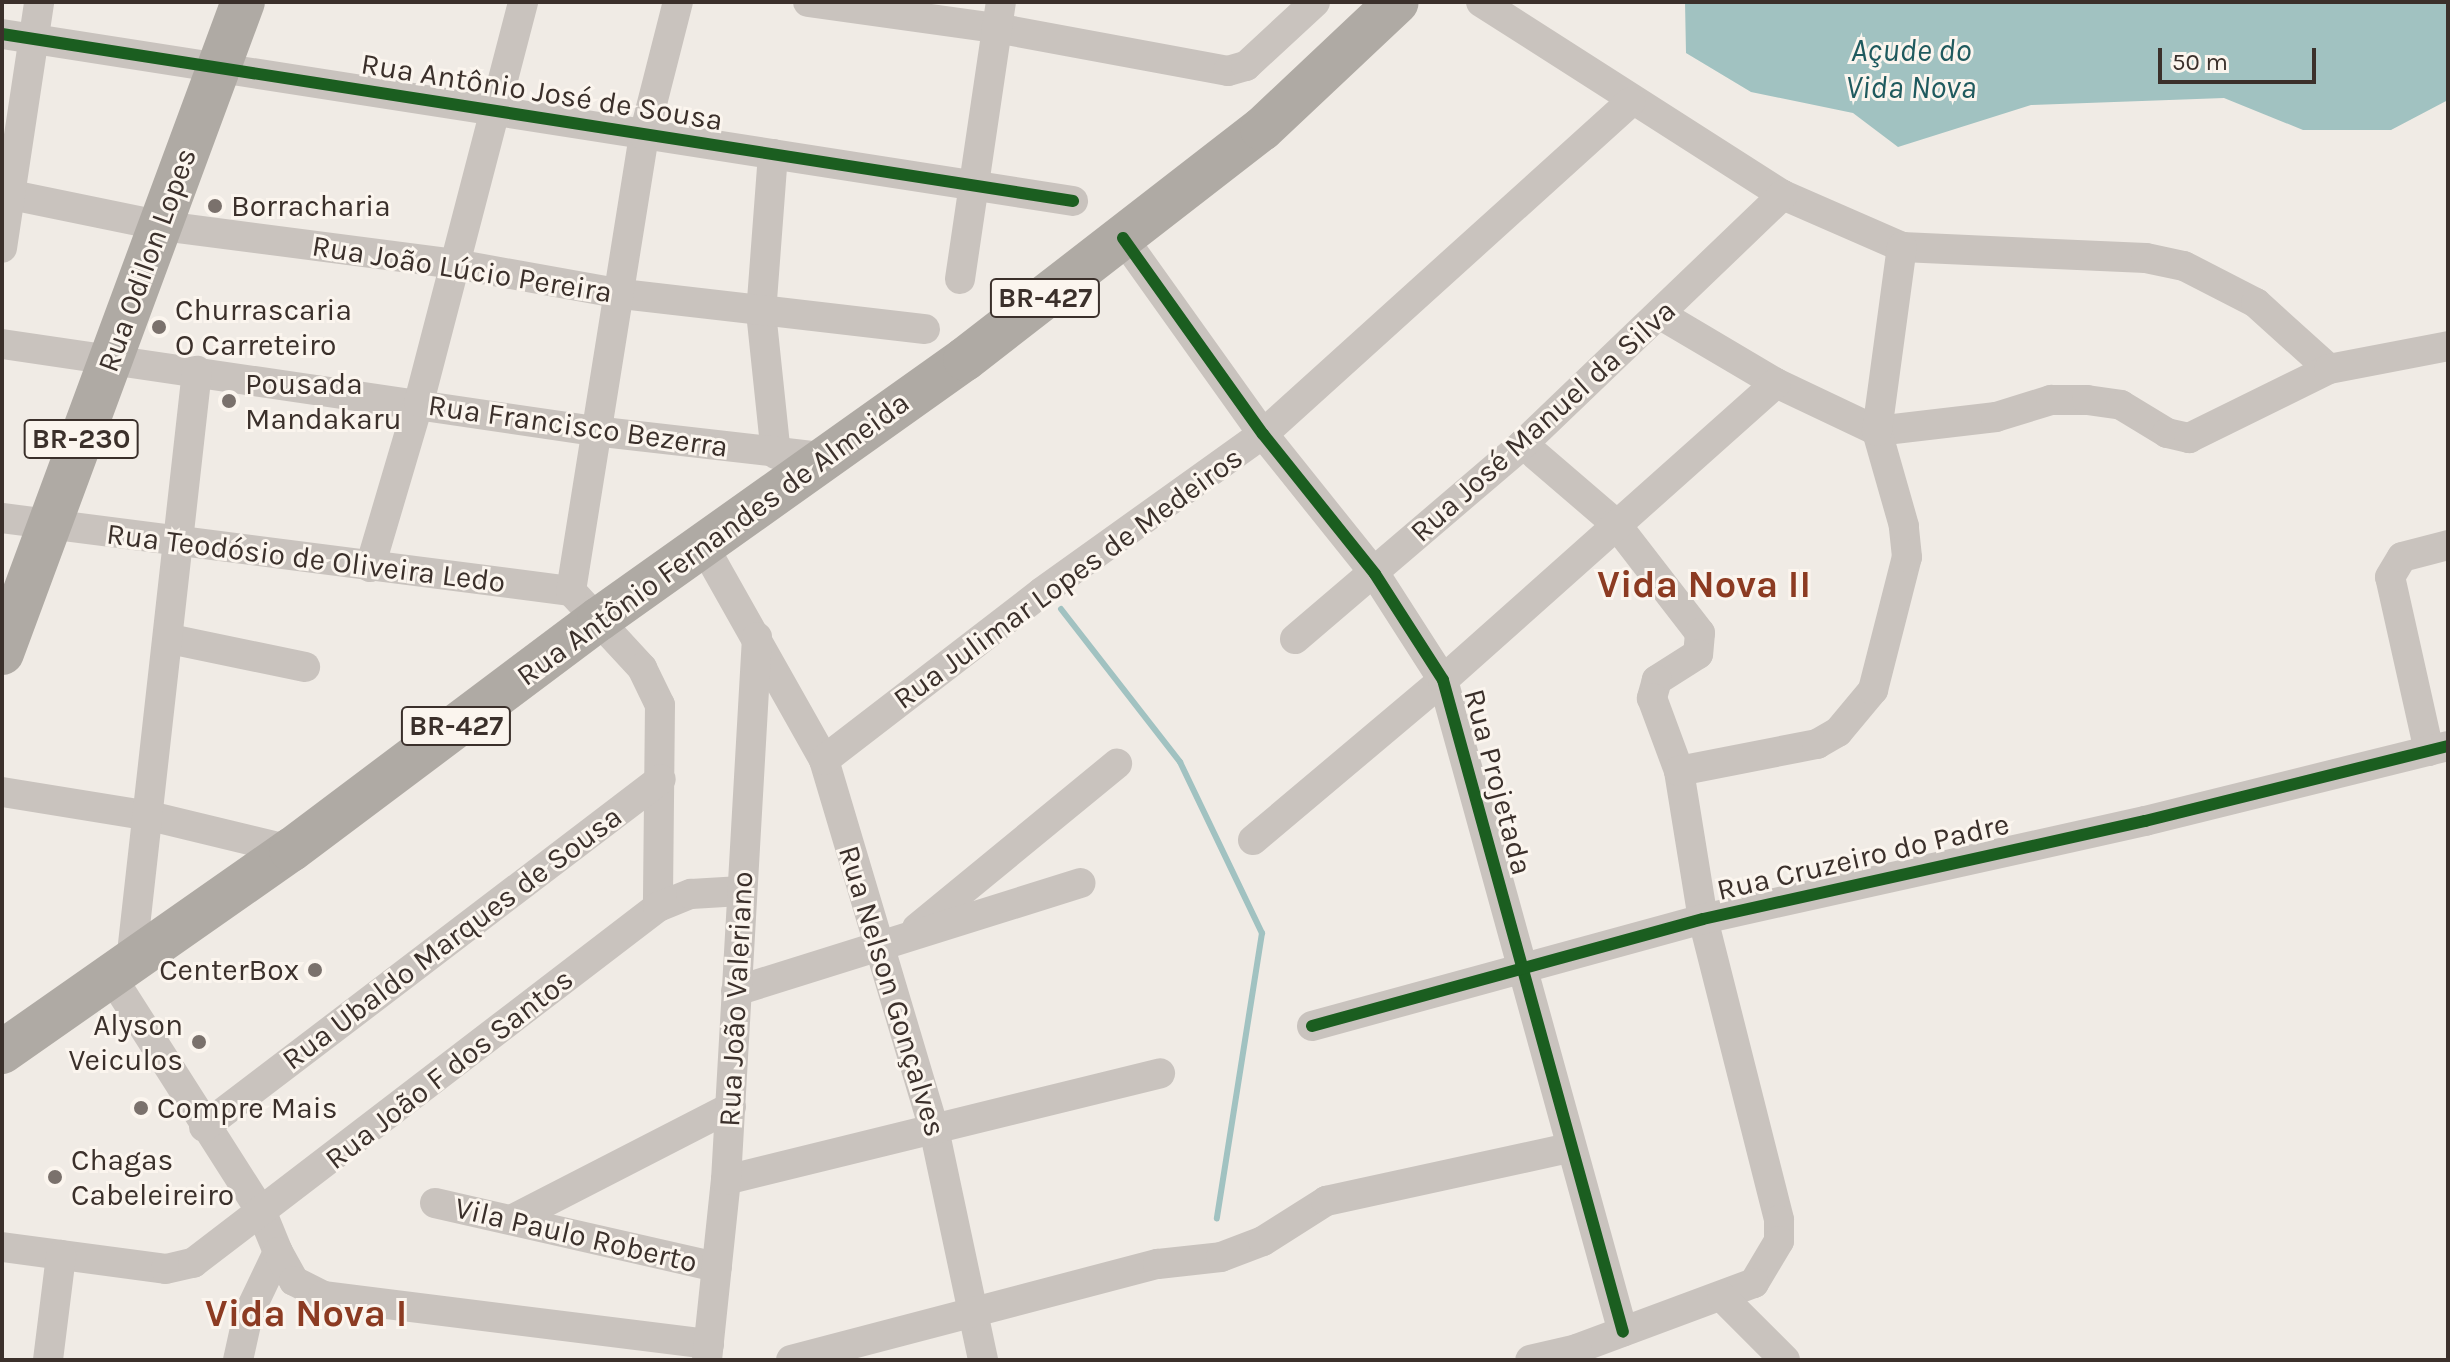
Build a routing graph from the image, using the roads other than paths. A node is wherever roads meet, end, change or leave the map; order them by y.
1 (39, 2) edge
2 (243, 2) edge
3 (523, 2) edge
4 (678, 2) edge
5 (808, 2) edge
6 (1315, 2) edge
7 (1397, 2) edge
8 (1481, 2) edge
9 (999, 15) edge
10 (2, 34) edge
11 (33, 39) junction
12 (217, 67) junction
13 (1630, 102) junction
14 (494, 111) junction
15 (644, 135) junction
16 (773, 154) junction
17 (972, 184) junction
18 (6, 194) edge
19 (1783, 195) junction
20 (1073, 201) dead end
21 (163, 226) junction
22 (1123, 238) junction
23 (1902, 247) junction
24 (2, 248) edge
25 (455, 264) junction
26 (960, 279) dead end
27 (622, 294) junction
28 (761, 312) junction
29 (1661, 315) junction
30 (925, 329) dead end
31 (2, 344) edge
32 (2448, 346) edge
33 (111, 358) junction
34 (2329, 369) junction
35 (197, 371) junction
36 (1776, 383) junction
37 (419, 402) junction
38 (594, 431) junction
39 (1877, 431) junction
40 (1263, 434) junction
41 (1523, 444) junction
42 (776, 454) junction
43 (821, 457) junction
44 (2, 518) edge
45 (1615, 523) junction
46 (51, 525) junction
47 (179, 543) junction
48 (703, 545) junction
49 (2448, 545) edge
50 (370, 567) junction
51 (1375, 574) junction
52 (585, 605) junction
53 (757, 637) junction
54 (170, 639) junction
55 (1295, 639) dead end
56 (2, 653) edge
57 (305, 667) dead end
58 (1443, 680) junction
59 (2439, 748) edge
60 (824, 760) junction
61 (1117, 764) dead end
62 (1679, 771) junction
63 (661, 779) junction
64 (2, 792) edge
65 (150, 816) junction
66 (1253, 840) dead end
67 (291, 850) junction
68 (1080, 883) dead end
69 (741, 891) junction
70 (658, 907) junction
71 (1703, 919) junction
72 (893, 941) junction
73 (1520, 966) junction
74 (121, 969) junction
75 (736, 991) junction
76 (1312, 1026) dead end
77 (9, 1042) edge
78 (1160, 1073) dead end
79 (731, 1107) junction
80 (204, 1127) junction
81 (934, 1129) junction
82 (1569, 1148) junction
83 (726, 1180) junction
84 (435, 1203) dead end
85 (262, 1213) junction
86 (513, 1219) junction
87 (2, 1247) edge
88 (278, 1252) junction
89 (61, 1255) junction
90 (717, 1267) junction
91 (1722, 1297) junction
92 (974, 1312) junction
93 (1623, 1332) junction
94 (708, 1352) edge
95 (1573, 1355) edge
96 (48, 1360) edge
97 (238, 1360) edge
98 (791, 1360) edge
99 (983, 1360) edge
100 (1530, 1360) edge
101 (1785, 1360) edge

1 - 11 street
2 - 12 highway, Rua Odilon Lopes / BR-230
3 - 14 street
4 - 15 street
5 - 9 street
6 - 9 street
7 - 22 highway, Rua Antônio Fernandes de Almeida / BR-427
8 - 13 street
9 - 17 street
10 - 11 street, Rua Antônio José de Sousa
11 - 12 street, Rua Antônio José de Sousa
11 - 18 street
12 - 14 street, Rua Antônio José de Sousa
12 - 21 highway, Rua Odilon Lopes / BR-230
13 - 19 street
13 - 40 street, Rua Julimar Lopes de Medeiros
14 - 15 street, Rua Antônio José de Sousa
14 - 25 street
15 - 16 street, Rua Antônio José de Sousa
15 - 27 street
16 - 17 street, Rua Antônio José de Sousa
16 - 28 street
17 - 20 street, Rua Antônio José de Sousa
17 - 26 street
18 - 21 street, Rua João Lúcio Pereira
18 - 24 street
19 - 23 street
19 - 29 street, Rua José Manuel da Silva
21 - 25 street, Rua João Lúcio Pereira
21 - 33 highway, Rua Odilon Lopes / BR-230
22 - 40 street, Rua Projetada
22 - 43 highway, Rua Antônio Fernandes de Almeida / BR-427
23 - 34 street
23 - 39 street
25 - 27 street, Rua João Lúcio Pereira
25 - 37 street
27 - 28 street, Rua João Lúcio Pereira
27 - 38 street
28 - 30 street, Rua João Lúcio Pereira
28 - 42 street
29 - 36 street
29 - 41 street, Rua José Manuel da Silva
31 - 33 street, Rua Francisco Bezerra
32 - 34 street
33 - 35 street, Rua Francisco Bezerra
33 - 46 highway, Rua Odilon Lopes / BR-230
34 - 39 street
35 - 37 street, Rua Francisco Bezerra
35 - 47 street
36 - 39 street
36 - 45 street, Rua Projetada
37 - 38 street, Rua Francisco Bezerra
37 - 50 street
38 - 42 street, Rua Francisco Bezerra
38 - 52 street
39 - 62 street
40 - 51 street, Rua Projetada
40 - 60 street, Rua Julimar Lopes de Medeiros
41 - 45 street
41 - 51 street, Rua José Manuel da Silva
42 - 43 street, Rua Francisco Bezerra
43 - 48 highway, Rua Antônio Fernandes de Almeida / BR-427
44 - 46 street, Rua Teodósio de Oliveira Ledo
45 - 58 street, Rua Projetada
45 - 62 street
46 - 47 street, Rua Teodósio de Oliveira Ledo
46 - 56 highway, Rua Odilon Lopes / BR-230
47 - 50 street, Rua Teodósio de Oliveira Ledo
47 - 54 street
48 - 52 highway, Rua Antônio Fernandes de Almeida / BR-427
48 - 53 street, Rua Nelson Gonçalves
49 - 59 street
50 - 52 street, Rua Teodósio de Oliveira Ledo
51 - 55 street, Rua José Manuel da Silva
51 - 58 street, Rua Projetada
52 - 63 street
52 - 67 highway, Rua Antônio Fernandes de Almeida / BR-427
53 - 60 street, Rua Nelson Gonçalves
53 - 69 street, Rua João Valeriano
54 - 57 street
54 - 65 street
58 - 66 street, Rua Projetada
58 - 73 street, Rua Projetada
59 - 71 street, Rua Cruzeiro do Padre
60 - 72 street, Rua Nelson Gonçalves
61 - 72 street
62 - 71 street
63 - 70 street
63 - 80 street, Rua Ubaldo Marques de Sousa
64 - 65 street
65 - 67 street
65 - 74 street
67 - 74 highway, Rua Antônio Fernandes de Almeida / BR-427
68 - 72 street
69 - 70 street, Rua João F dos Santos
69 - 75 street, Rua João Valeriano
70 - 85 street, Rua João F dos Santos
71 - 73 street, Rua Cruzeiro do Padre
71 - 91 street
72 - 75 street
72 - 81 street, Rua Nelson Gonçalves
73 - 76 street, Rua Cruzeiro do Padre
73 - 82 street, Rua Projetada
74 - 77 highway, Rua Antônio Fernandes de Almeida / BR-427
74 - 80 street
75 - 79 street, Rua João Valeriano
78 - 81 street
79 - 83 street, Rua João Valeriano
79 - 86 street
80 - 85 street
81 - 83 street
81 - 92 street, Rua Nelson Gonçalves
82 - 92 street
82 - 93 street, Rua Projetada
83 - 90 street, Rua João Valeriano
84 - 86 street, Vila Paulo Roberto
85 - 88 street
85 - 89 street, Rua João F dos Santos
86 - 90 street, Vila Paulo Roberto
87 - 89 street
88 - 94 street
88 - 97 street
89 - 96 street
90 - 94 street, Rua João Valeriano
91 - 93 street
91 - 101 street
92 - 98 street
92 - 99 street, Rua Nelson Gonçalves
93 - 95 street
95 - 100 street

